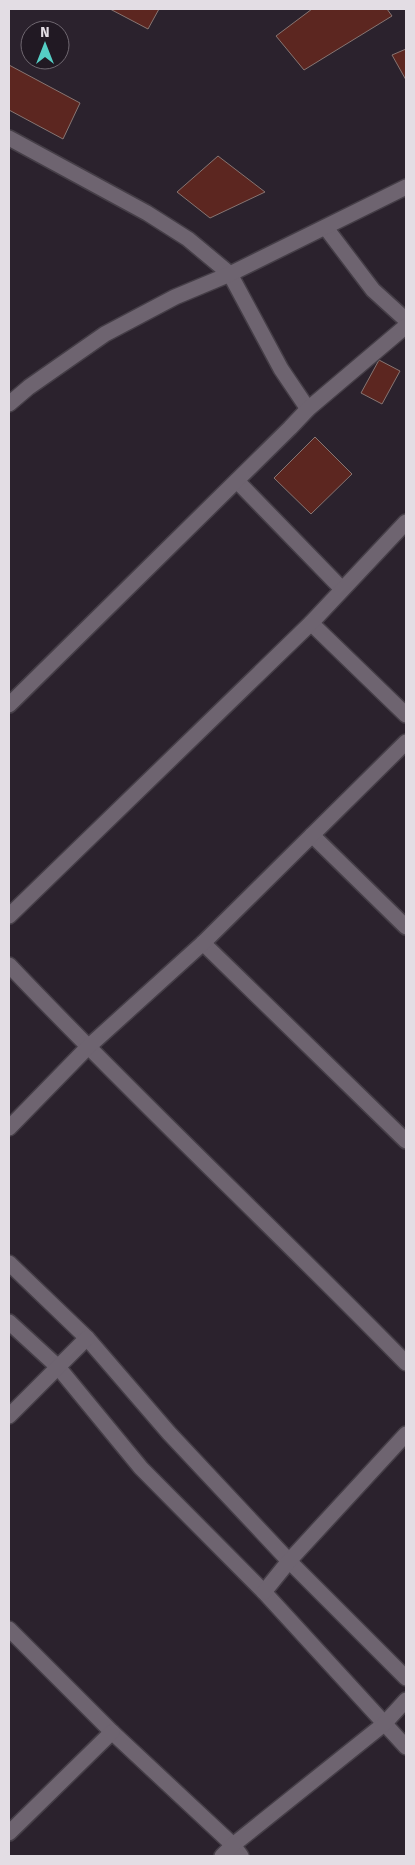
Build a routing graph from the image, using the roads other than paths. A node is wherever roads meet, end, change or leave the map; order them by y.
1 (9, 138) edge
2 (406, 187) edge
3 (326, 228) junction
4 (230, 274) junction
5 (406, 320) edge
6 (406, 326) edge
7 (9, 404) edge
8 (308, 409) junction
9 (237, 481) junction
10 (406, 522) edge
11 (342, 590) junction
12 (310, 623) junction
13 (9, 705) edge
14 (406, 715) edge
15 (406, 742) edge
16 (312, 835) junction
17 (9, 916) edge
18 (406, 927) edge
19 (203, 943) junction
20 (9, 965) edge
21 (87, 1048) junction
22 (9, 1128) edge
23 (406, 1141) edge
24 (9, 1263) edge
25 (9, 1322) edge
26 (87, 1338) junction
27 (406, 1363) edge
28 (58, 1367) junction
29 (9, 1416) edge
30 (406, 1434) edge
31 (289, 1561) junction
32 (264, 1592) junction
33 (9, 1629) edge
34 (406, 1678) edge
35 (406, 1700) edge
36 (384, 1724) junction
37 (112, 1732) junction
38 (406, 1747) edge
39 (9, 1833) edge
40 (232, 1853) edge

1 - 4 street
2 - 3 street
3 - 4 street
3 - 5 street
4 - 7 street
4 - 8 street
6 - 8 street
8 - 9 street
9 - 11 street
9 - 13 street
10 - 11 street
11 - 12 street
12 - 14 street
12 - 17 street
15 - 16 street
16 - 18 street
16 - 19 street
19 - 21 street
19 - 23 street
20 - 21 street
21 - 22 street
21 - 27 street
24 - 26 street
25 - 28 street
26 - 28 street
26 - 31 street
28 - 29 street
28 - 32 street
30 - 31 street
31 - 32 street
31 - 34 street
32 - 36 street
33 - 37 street
35 - 36 street
36 - 38 street
36 - 40 street
37 - 39 street
37 - 40 street

